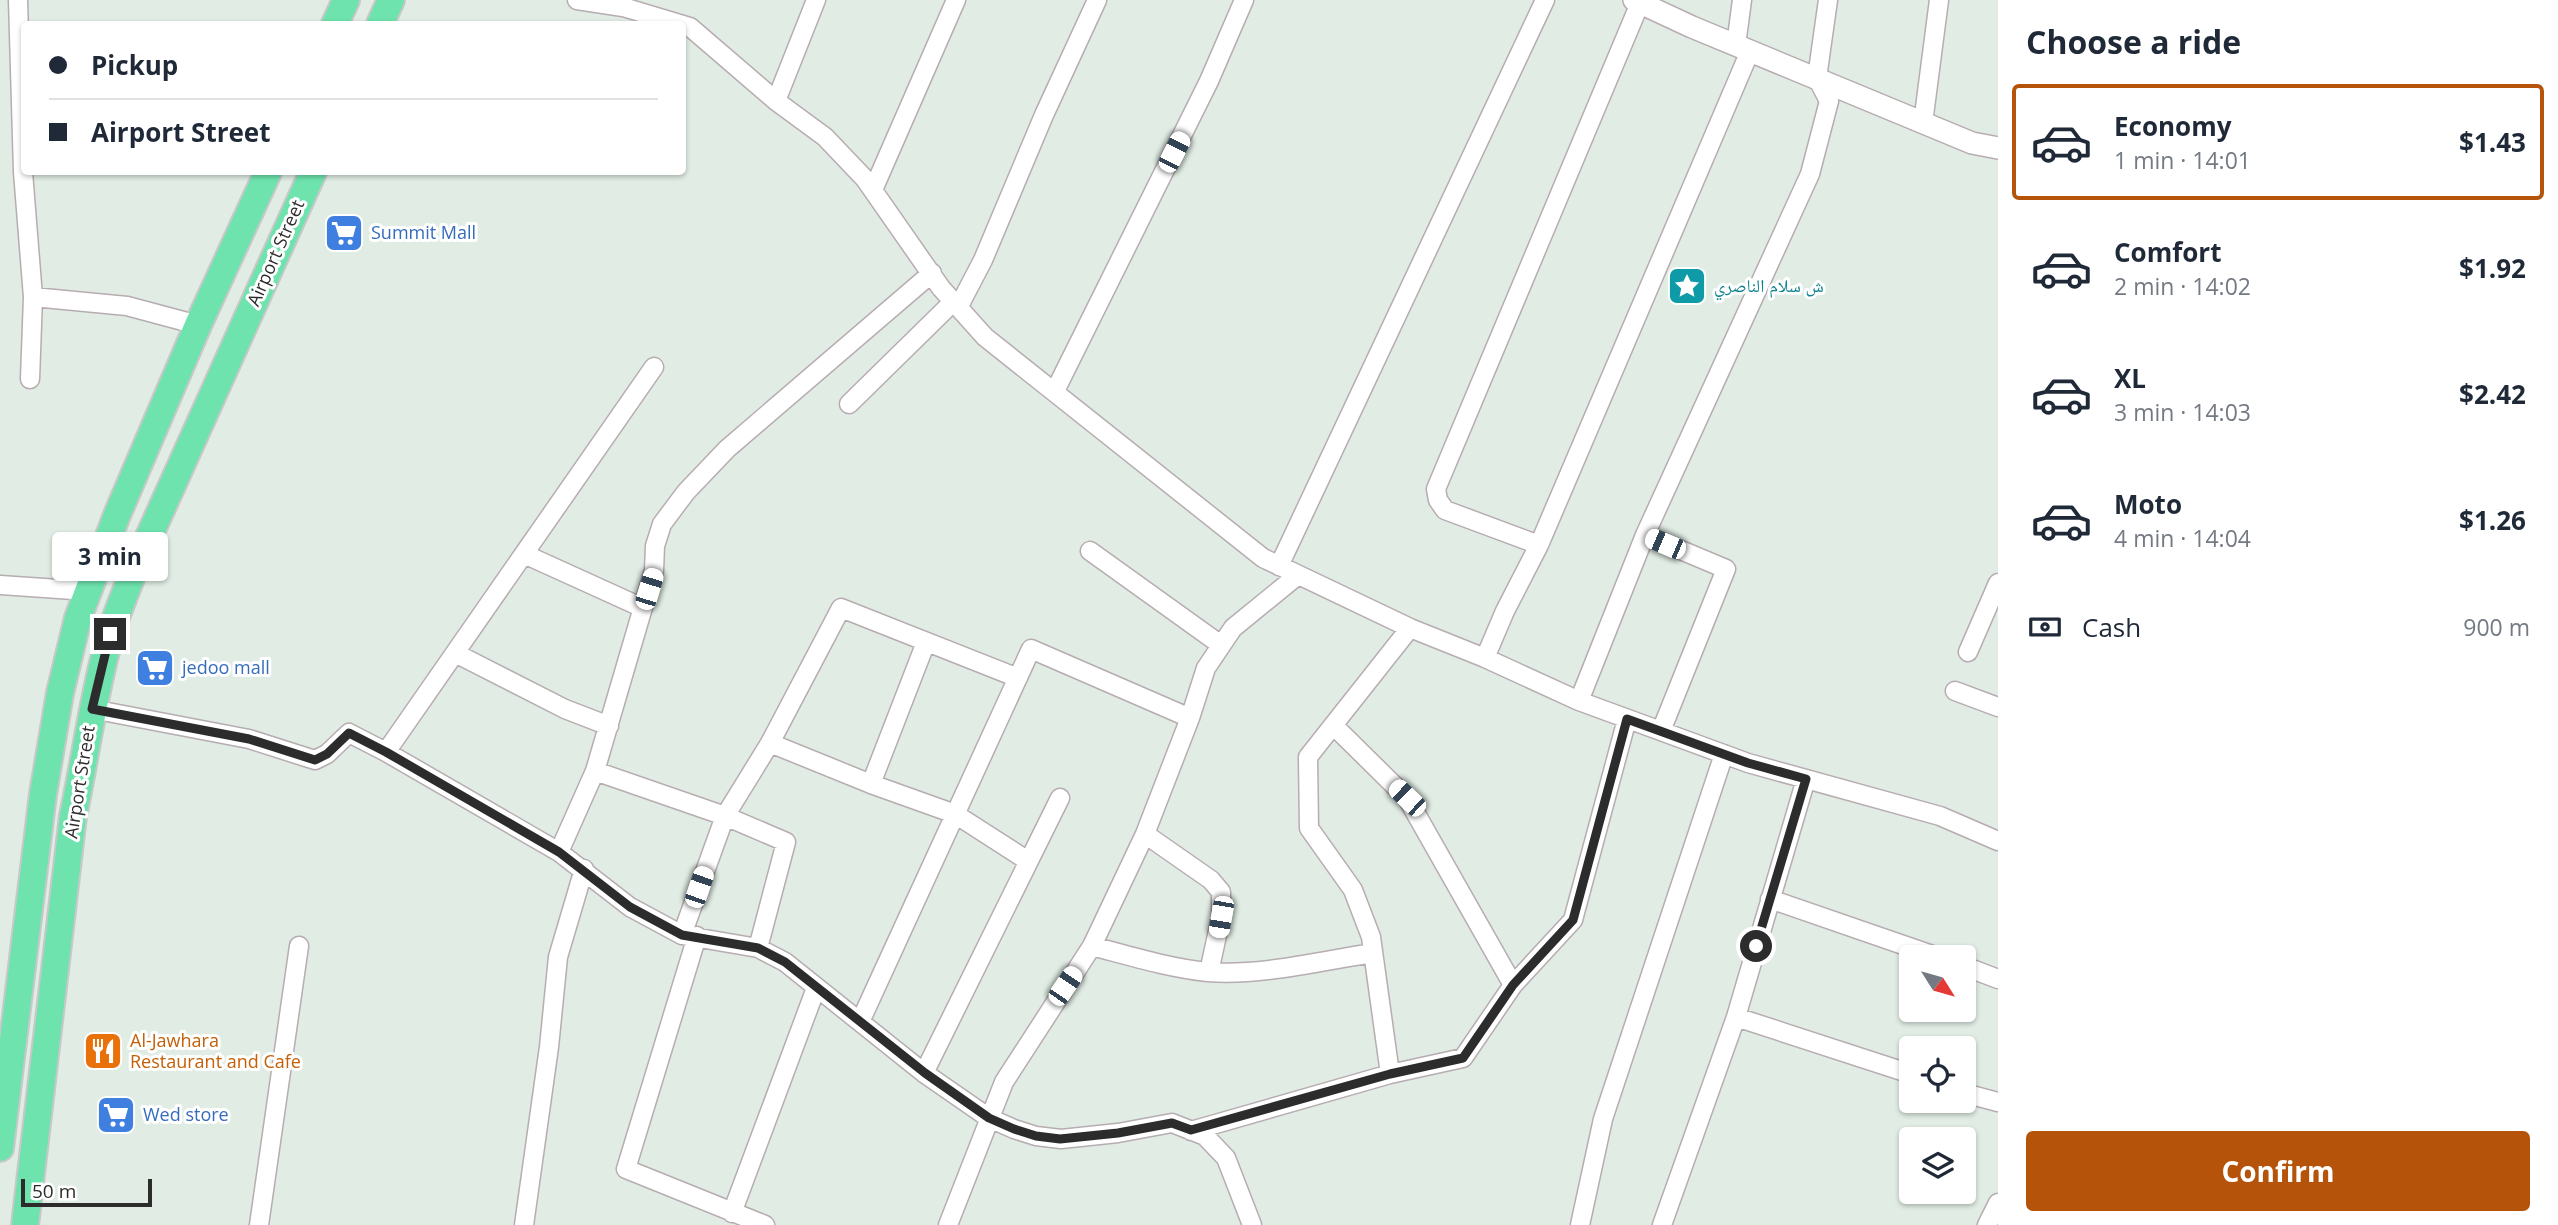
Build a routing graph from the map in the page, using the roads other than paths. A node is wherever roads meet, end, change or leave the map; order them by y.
1 (18, 0) edge
2 (346, 0) edge
3 (391, 0) edge
4 (577, 0) edge
5 (816, 0) edge
6 (956, 0) edge
7 (1097, 0) edge
8 (1244, 0) edge
9 (1545, 0) edge
10 (1742, 0) edge
11 (1828, 0) edge
12 (1938, 0) edge
13 (1637, 1) edge
14 (336, 21) edge
15 (381, 21) edge
16 (671, 21) edge
17 (686, 26) edge
18 (1743, 48) junction
19 (1817, 78) junction
20 (776, 101) junction
21 (21, 103) edge
22 (1923, 123) junction
23 (1998, 148) edge
24 (23, 175) edge
25 (267, 175) edge
26 (312, 175) edge
27 (873, 190) junction
28 (932, 273) junction
29 (33, 297) junction
30 (956, 303) junction
31 (198, 325) junction
32 (654, 367) dead end
33 (30, 379) dead end
34 (1055, 391) junction
35 (849, 404) dead end
36 (141, 459) junction
37 (177, 473) junction
38 (117, 515) junction
39 (152, 528) junction
40 (1645, 535) junction
41 (1539, 544) junction
42 (1090, 551) dead end
43 (524, 554) junction
44 (1279, 566) junction
45 (1298, 575) junction
46 (1998, 583) edge
47 (0, 585) edge
48 (88, 591) junction
49 (643, 608) junction
50 (1410, 628) junction
51 (926, 642) junction
52 (1221, 645) junction
53 (1968, 652) dead end
54 (455, 653) junction
55 (1485, 658) junction
56 (1018, 678) junction
57 (1955, 691) dead end
58 (1579, 701) junction
59 (1998, 708) edge
60 (92, 709) junction
61 (1191, 718) junction
62 (1627, 719) junction
63 (1333, 725) junction
64 (609, 726) junction
65 (1661, 731) junction
66 (770, 743) junction
67 (386, 752) junction
68 (1724, 754) junction
69 (595, 771) junction
70 (1806, 779) junction
71 (871, 784) junction
72 (1060, 798) dead end
73 (955, 814) junction
74 (725, 816) junction
75 (1145, 834) junction
76 (1998, 841) edge
77 (559, 852) junction
78 (1028, 862) junction
79 (584, 869) junction
80 (1770, 899) junction
81 (690, 936) junction
82 (1903, 945) edge
83 (299, 946) dead end
84 (1092, 946) junction
85 (758, 948) junction
86 (1373, 953) junction
87 (1976, 971) edge
88 (1209, 972) junction
89 (1998, 979) edge
90 (1513, 985) junction
91 (816, 988) junction
92 (1735, 1017) junction
93 (860, 1021) junction
94 (1899, 1070) edge
95 (925, 1073) junction
96 (1390, 1074) junction
97 (1976, 1096) edge
98 (1998, 1102) edge
99 (3, 1105) edge
100 (989, 1118) junction
101 (1191, 1130) junction
102 (0, 1148) edge
103 (1998, 1203) edge
104 (732, 1213) junction
105 (25, 1225) edge
106 (259, 1225) edge
107 (524, 1225) edge
108 (765, 1225) edge
109 (948, 1225) edge
110 (1252, 1225) edge
111 (1580, 1225) edge
112 (1661, 1225) edge
113 (1987, 1225) edge

1 - 21 street
2 - 14 main road
3 - 15 main road
4 - 16 street
5 - 20 street
6 - 27 street
7 - 30 street
8 - 34 street
9 - 44 street
10 - 18 street
11 - 19 street
12 - 22 street
13 - 18 street
13 - 41 street
17 - 20 street
18 - 19 street
18 - 41 street
19 - 22 street
19 - 40 street
20 - 27 street
22 - 23 street
24 - 29 street
25 - 31 main road, Airport Street
26 - 37 main road, Airport Street
27 - 28 street
28 - 30 street
28 - 49 street
29 - 31 street
29 - 33 street
30 - 34 street
30 - 35 street
31 - 36 main road, Airport Street
32 - 43 street
34 - 44 street
36 - 37 main road
36 - 38 main road, Airport Street
37 - 39 main road, Airport Street
38 - 39 main road
38 - 48 main road, Airport Street
39 - 60 main road, Airport Street
40 - 58 street
40 - 65 street
41 - 55 street
42 - 52 street
43 - 49 street
43 - 54 street
44 - 45 street
45 - 50 street
45 - 52 street
46 - 53 street
47 - 48 street
48 - 99 main road, Airport Street
49 - 64 street
50 - 55 street
50 - 63 street
51 - 56 street
51 - 66 street
51 - 71 street
52 - 61 street
54 - 64 street
54 - 67 street
55 - 58 street
56 - 61 street
56 - 73 street
57 - 59 street
58 - 62 street
60 - 67 street
60 - 105 main road, Airport Street
61 - 75 street
62 - 65 street
62 - 90 street
63 - 86 street
63 - 90 street
64 - 69 street
65 - 68 street
66 - 71 street
66 - 74 street
67 - 77 street
68 - 70 street
68 - 111 street
69 - 74 street
69 - 77 street
70 - 76 street
70 - 80 street
71 - 73 street
72 - 78 street
73 - 78 street
73 - 93 street
74 - 81 street
74 - 85 street
75 - 84 street
75 - 88 street
77 - 79 street
78 - 95 street
79 - 81 street
79 - 107 street
80 - 82 street
80 - 92 street
81 - 85 street
81 - 104 street
83 - 106 street
84 - 88 street
84 - 100 street
85 - 91 street
86 - 88 street
86 - 96 street
87 - 89 street
90 - 96 street
91 - 93 street
91 - 104 street
92 - 94 street
92 - 112 street
93 - 95 street
95 - 100 street
96 - 101 street
97 - 98 street
99 - 102 main road, Airport Street
100 - 101 street
100 - 109 street
101 - 110 street
103 - 113 street
104 - 108 street

